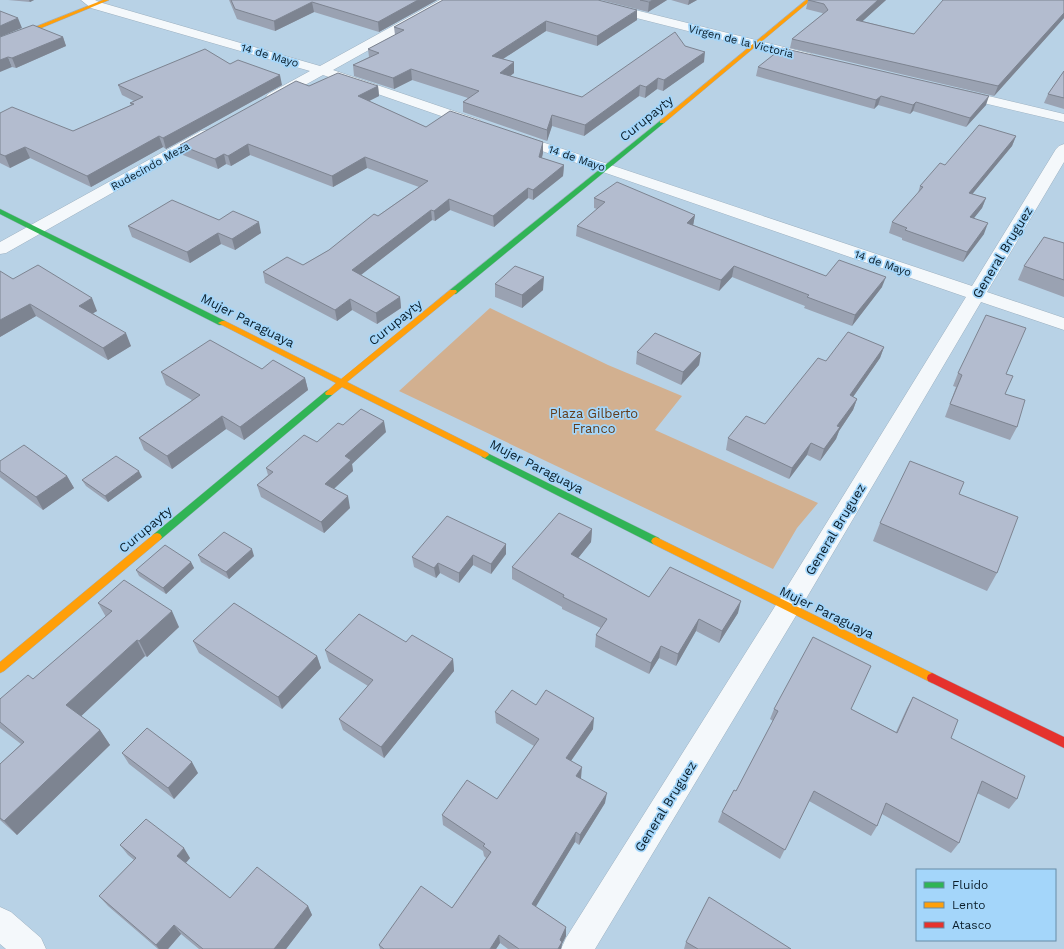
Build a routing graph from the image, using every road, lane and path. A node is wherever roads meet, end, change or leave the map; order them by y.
1 (449, 0) edge
2 (581, 0) edge
3 (809, 0) edge
4 (97, 2) edge
5 (0, 43) edge
6 (755, 45) junction
7 (817, 60) edge
8 (320, 70) junction
9 (948, 91) edge
10 (258, 105) edge
11 (1064, 118) edge
12 (486, 127) edge
13 (217, 128) edge
14 (501, 132) edge
15 (1064, 149) edge
16 (606, 168) junction
17 (0, 211) edge
18 (37, 229) junction
19 (0, 250) edge
20 (976, 295) junction
21 (1064, 324) edge
22 (342, 382) junction
23 (788, 607) junction
24 (0, 668) edge
25 (1064, 743) edge
26 (0, 923) edge
27 (30, 949) edge
28 (577, 949) edge

1 - 8 street
2 - 6 street, Virgen de la Victoria
3 - 6 street, Curupayty
4 - 5 street
4 - 8 street, 14 de Mayo
6 - 7 street, Virgen de la Victoria
6 - 16 street, Curupayty
8 - 10 street
8 - 12 street, 14 de Mayo
9 - 11 street
13 - 18 street, Rudecindo Meza
14 - 16 street, 14 de Mayo
15 - 20 street, General Bruguez
16 - 20 street, 14 de Mayo
16 - 22 street, Curupayty
17 - 18 street, Mujer Paraguaya
18 - 19 street, Rudecindo Meza
18 - 22 street, Mujer Paraguaya
20 - 21 street, 14 de Mayo
20 - 23 street, General Bruguez
22 - 23 street, Mujer Paraguaya
22 - 24 street, Curupayty
23 - 25 street, Mujer Paraguaya
23 - 28 street, General Bruguez
26 - 27 street

